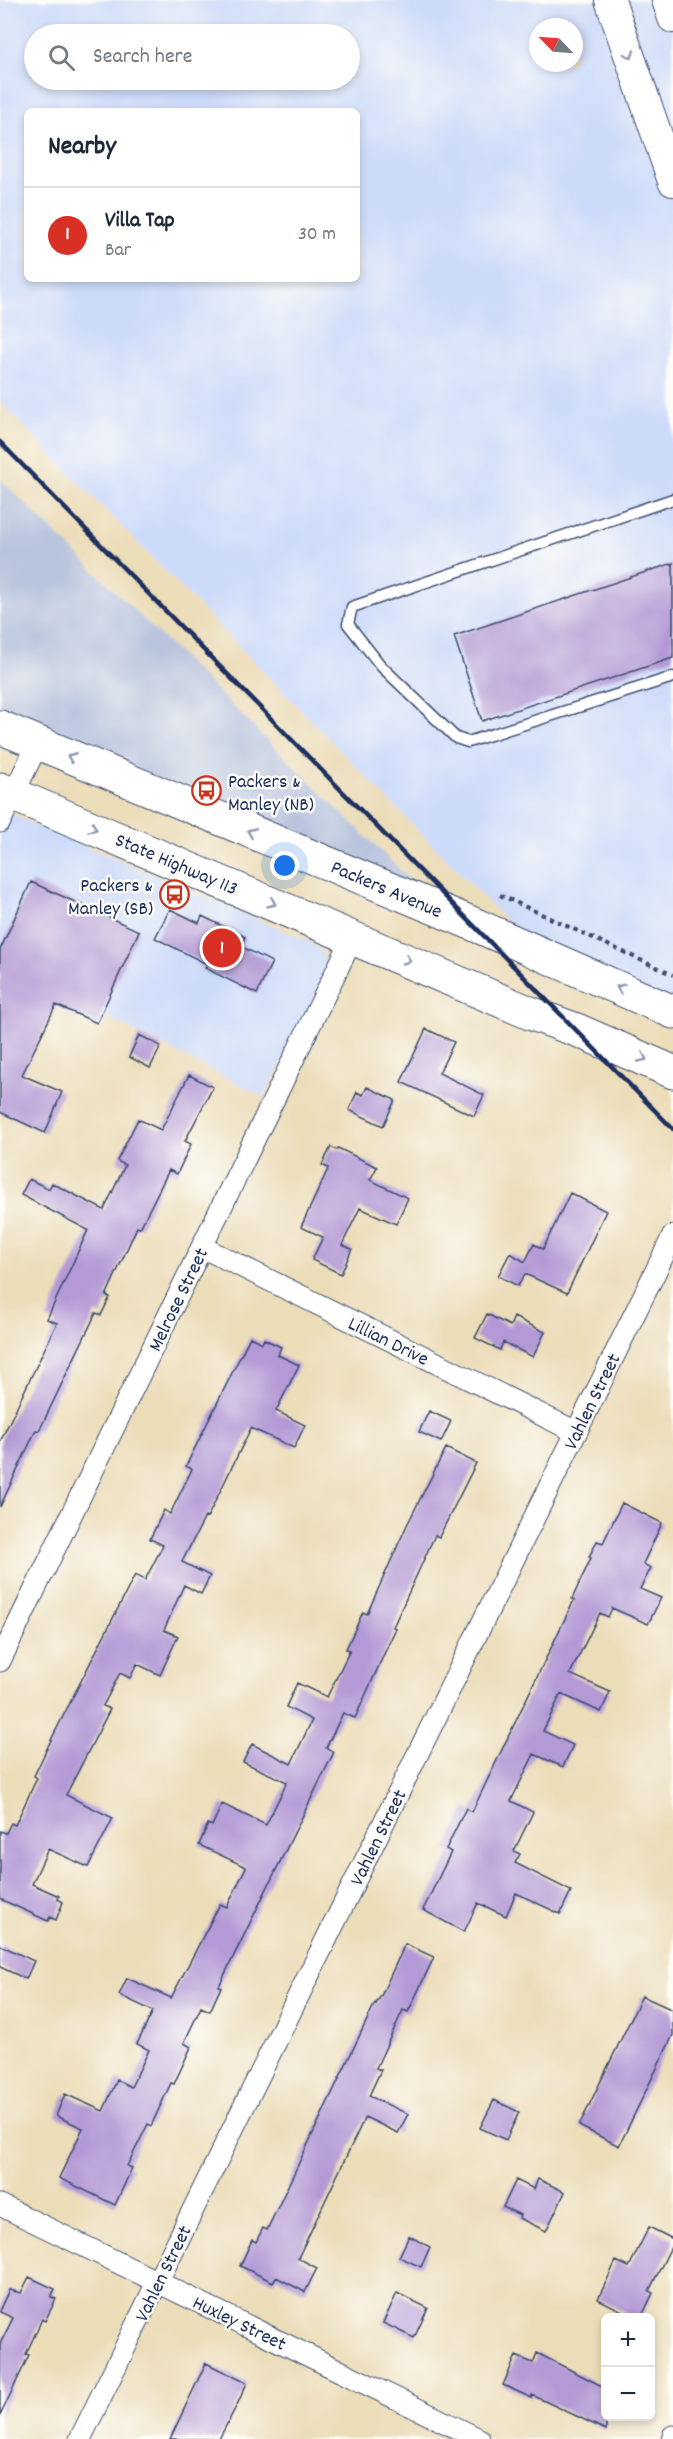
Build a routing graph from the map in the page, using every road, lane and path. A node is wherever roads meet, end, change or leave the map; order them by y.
1 (610, 0) edge
2 (667, 0) edge
3 (673, 18) edge
4 (673, 181) edge
5 (673, 499) edge
6 (673, 677) edge
7 (0, 727) edge
8 (38, 743) junction
9 (4, 802) edge
10 (500, 895) dead end
11 (353, 937) junction
12 (673, 975) edge
13 (673, 1012) edge
14 (673, 1072) edge
15 (673, 1236) edge
16 (202, 1247) junction
17 (576, 1432) junction
18 (0, 1661) edge
19 (0, 2205) edge
20 (158, 2282) junction
21 (80, 2439) edge
22 (479, 2439) edge

1 -> 4 main road
2 - 3 main road
5 - 6 lane
7 - 8 main road, Packers Avenue
8 - 9 street
13 -> 8 main road, Packers Avenue
9 -> 11 main road, State Highway 113
10 - 12 path
11 -> 14 main road
11 - 16 street, Melrose Street
15 - 17 street, Vahlen Street
16 - 17 street, Lillian Drive
16 - 18 street, Melrose Street
17 - 20 street, Vahlen Street
19 - 20 street, Huxley Street
20 - 21 street, Vahlen Street
20 - 22 street, Huxley Street

